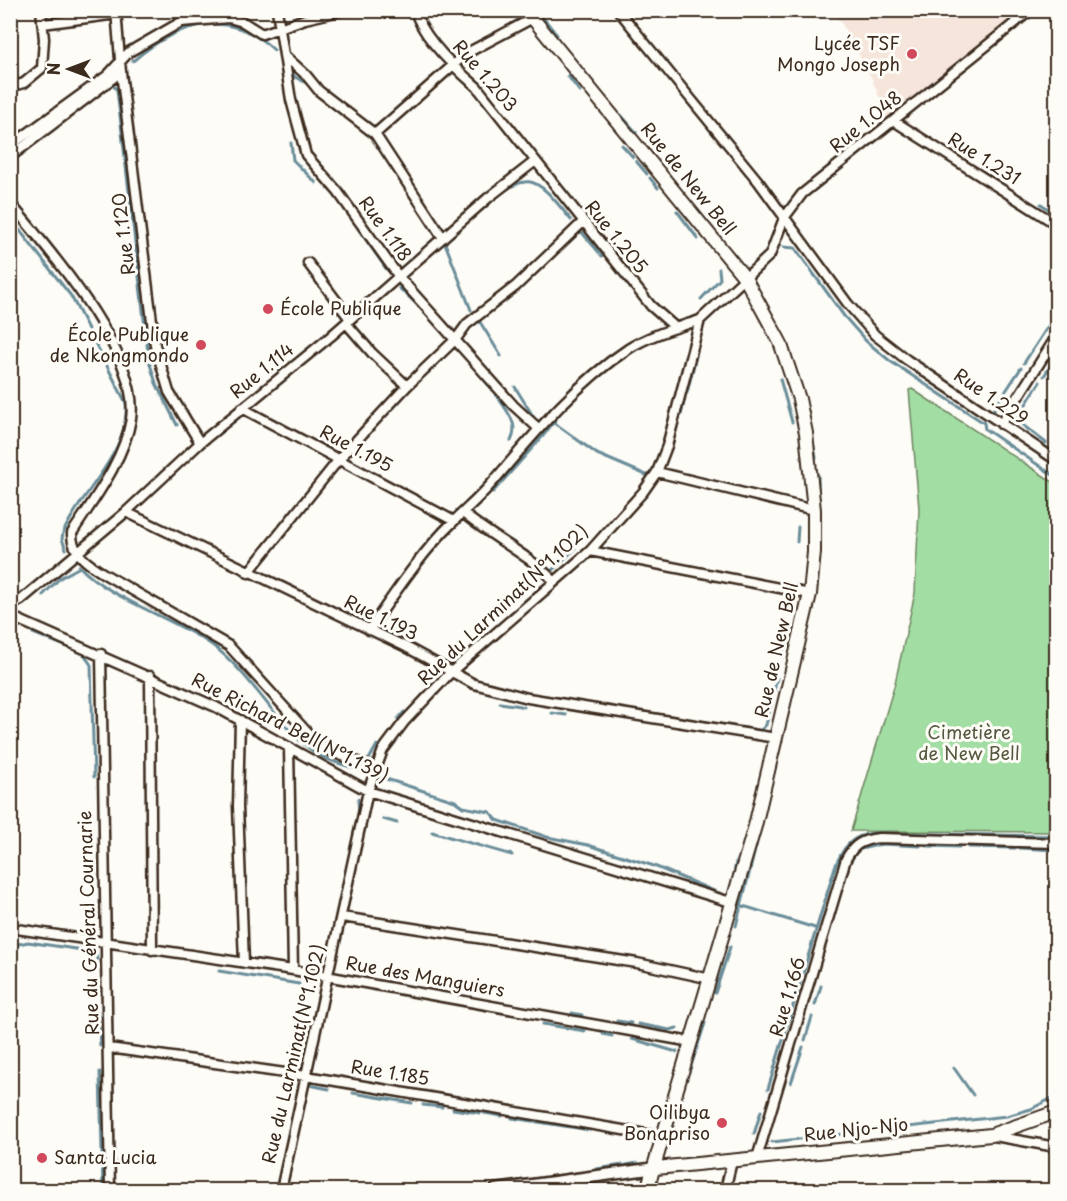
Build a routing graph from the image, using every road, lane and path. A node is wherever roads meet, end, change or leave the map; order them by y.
1 (41, 10) edge
2 (277, 10) edge
3 (344, 10) edge
4 (415, 10) edge
5 (618, 10) edge
6 (1031, 10) edge
7 (117, 12) edge
8 (530, 14) edge
9 (43, 24) junction
10 (279, 29) junction
11 (283, 54) junction
12 (120, 60) junction
13 (453, 67) junction
14 (122, 72) junction
15 (10, 87) edge
16 (894, 121) junction
17 (375, 134) junction
18 (10, 146) edge
19 (10, 157) edge
20 (534, 162) junction
21 (10, 203) edge
22 (784, 218) junction
23 (583, 222) junction
24 (1056, 224) edge
25 (443, 238) junction
26 (308, 263) dead end
27 (399, 276) junction
28 (745, 278) junction
29 (700, 320) junction
30 (348, 321) junction
31 (676, 328) junction
32 (1056, 337) edge
33 (456, 339) junction
34 (407, 386) junction
35 (243, 408) junction
36 (1001, 424) junction
37 (538, 428) junction
38 (200, 443) junction
39 (340, 458) junction
40 (1056, 460) edge
41 (657, 472) junction
42 (814, 510) junction
43 (126, 512) junction
44 (464, 514) junction
45 (453, 521) junction
46 (590, 551) junction
47 (78, 552) junction
48 (248, 573) junction
49 (554, 581) junction
50 (810, 594) junction
51 (10, 606) edge
52 (10, 616) edge
53 (369, 630) junction
54 (101, 654) junction
55 (451, 672) junction
56 (150, 676) junction
57 (240, 720) junction
58 (776, 738) junction
59 (289, 747) junction
60 (374, 768) junction
61 (368, 791) junction
62 (1056, 843) edge
63 (734, 903) junction
64 (342, 916) junction
65 (10, 928) edge
66 (105, 943) junction
67 (152, 950) junction
68 (244, 963) junction
69 (293, 970) junction
70 (329, 977) junction
71 (711, 979) junction
72 (691, 1042) junction
73 (109, 1048) junction
74 (306, 1076) junction
75 (1056, 1112) edge
76 (991, 1135) junction
77 (664, 1137) junction
78 (1056, 1147) edge
79 (757, 1158) junction
80 (732, 1161) junction
81 (656, 1168) junction
82 (110, 1191) edge
83 (281, 1191) edge
84 (495, 1191) edge
85 (647, 1191) edge
86 (725, 1191) edge

1 - 9 street
2 - 10 street, Rue 1.118
3 - 10 street
4 - 13 street, Rue 1.203
5 - 22 street, Rue 1.229
6 - 16 street, Rue 1.048
7 - 9 street
7 - 12 street, Rue 1.120
8 - 13 street
8 - 28 main road, Rue de New Bell
9 - 15 street
10 - 11 street, Rue 1.118
10 - 12 street
11 - 17 street
11 - 27 street, Rue 1.118
12 - 14 street, Rue 1.120
12 - 18 street
13 - 17 street
13 - 20 street, Rue 1.203
14 - 19 street
14 - 38 street, Rue 1.120
16 - 22 street, Rue 1.048
16 - 24 street, Rue 1.231
17 - 25 street
20 - 23 street, Rue 1.205
20 - 25 street, Rue 1.114
21 - 47 street
22 - 28 street, Rue 1.048
22 - 36 street, Rue 1.229
23 - 31 street, Rue 1.205
23 - 33 street
25 - 27 street, Rue 1.114
26 - 30 street
27 - 30 street, Rue 1.114
27 - 33 street, Rue 1.118
28 - 29 street
28 - 42 main road, Rue de New Bell
29 - 31 street
29 - 41 street, Rue du Larminat(N°1.102)
30 - 34 street
30 - 35 street, Rue 1.114
31 - 37 street
32 - 36 street
33 - 34 street
33 - 37 street, Rue 1.118
34 - 39 street
35 - 38 street, Rue 1.114
35 - 39 street, Rue 1.195
36 - 40 street, Rue 1.229
37 - 44 street
38 - 43 street, Rue 1.114
39 - 45 street, Rue 1.195
39 - 48 street
41 - 42 street
41 - 46 street, Rue du Larminat(N°1.102)
42 - 50 main road, Rue de New Bell
43 - 47 street, Rue 1.114
43 - 48 street, Rue 1.193
44 - 45 street
44 - 49 street
45 - 53 street
46 - 49 street, Rue du Larminat(N°1.102)
46 - 50 street
47 - 51 street, Rue 1.114
47 - 60 street
48 - 53 street, Rue 1.193
49 - 55 street, Rue du Larminat(N°1.102)
50 - 58 main road, Rue de New Bell
52 - 54 street, Rue Richard Bell(N°1.139)
53 - 55 street, Rue 1.193
54 - 56 street, Rue Richard Bell(N°1.139)
54 - 66 street, Rue du Général Cournarie
55 - 58 street, Rue 1.193
55 - 60 street, Rue du Larminat(N°1.102)
56 - 57 street, Rue Richard Bell(N°1.139)
56 - 67 street
57 - 59 street, Rue Richard Bell(N°1.139)
57 - 68 street
58 - 63 main road, Rue de New Bell
59 - 61 street, Rue Richard Bell(N°1.139)
59 - 69 street
60 - 61 street, Rue du Larminat(N°1.102)
61 - 63 street, Rue Richard Bell(N°1.139)
61 - 64 street, Rue du Larminat(N°1.102)
62 - 79 street, Rue 1.166
63 - 71 main road, Rue de New Bell
64 - 70 street, Rue du Larminat(N°1.102)
64 - 71 street
65 - 66 street, Rue des Manguiers
66 - 67 street, Rue des Manguiers
66 - 73 street, Rue du Général Cournarie
67 - 68 street, Rue des Manguiers
68 - 69 street, Rue des Manguiers
69 - 70 street, Rue des Manguiers
70 - 72 street, Rue des Manguiers
70 - 74 street, Rue du Larminat(N°1.102)
71 - 72 main road, Rue de New Bell
72 - 77 main road, Rue de New Bell
73 - 74 street, Rue 1.185
73 - 82 street, Rue du Général Cournarie
74 - 77 street, Rue 1.185
74 - 83 street, Rue du Larminat(N°1.102)
75 - 76 main road, Rue Njo-Njo
76 - 78 street
76 - 79 main road, Rue Njo-Njo
77 - 81 main road, Rue de New Bell
79 - 80 main road, Rue Njo-Njo
80 - 81 main road, Rue Njo-Njo
80 - 86 street
81 - 84 street
81 - 85 main road, Rue de New Bell

